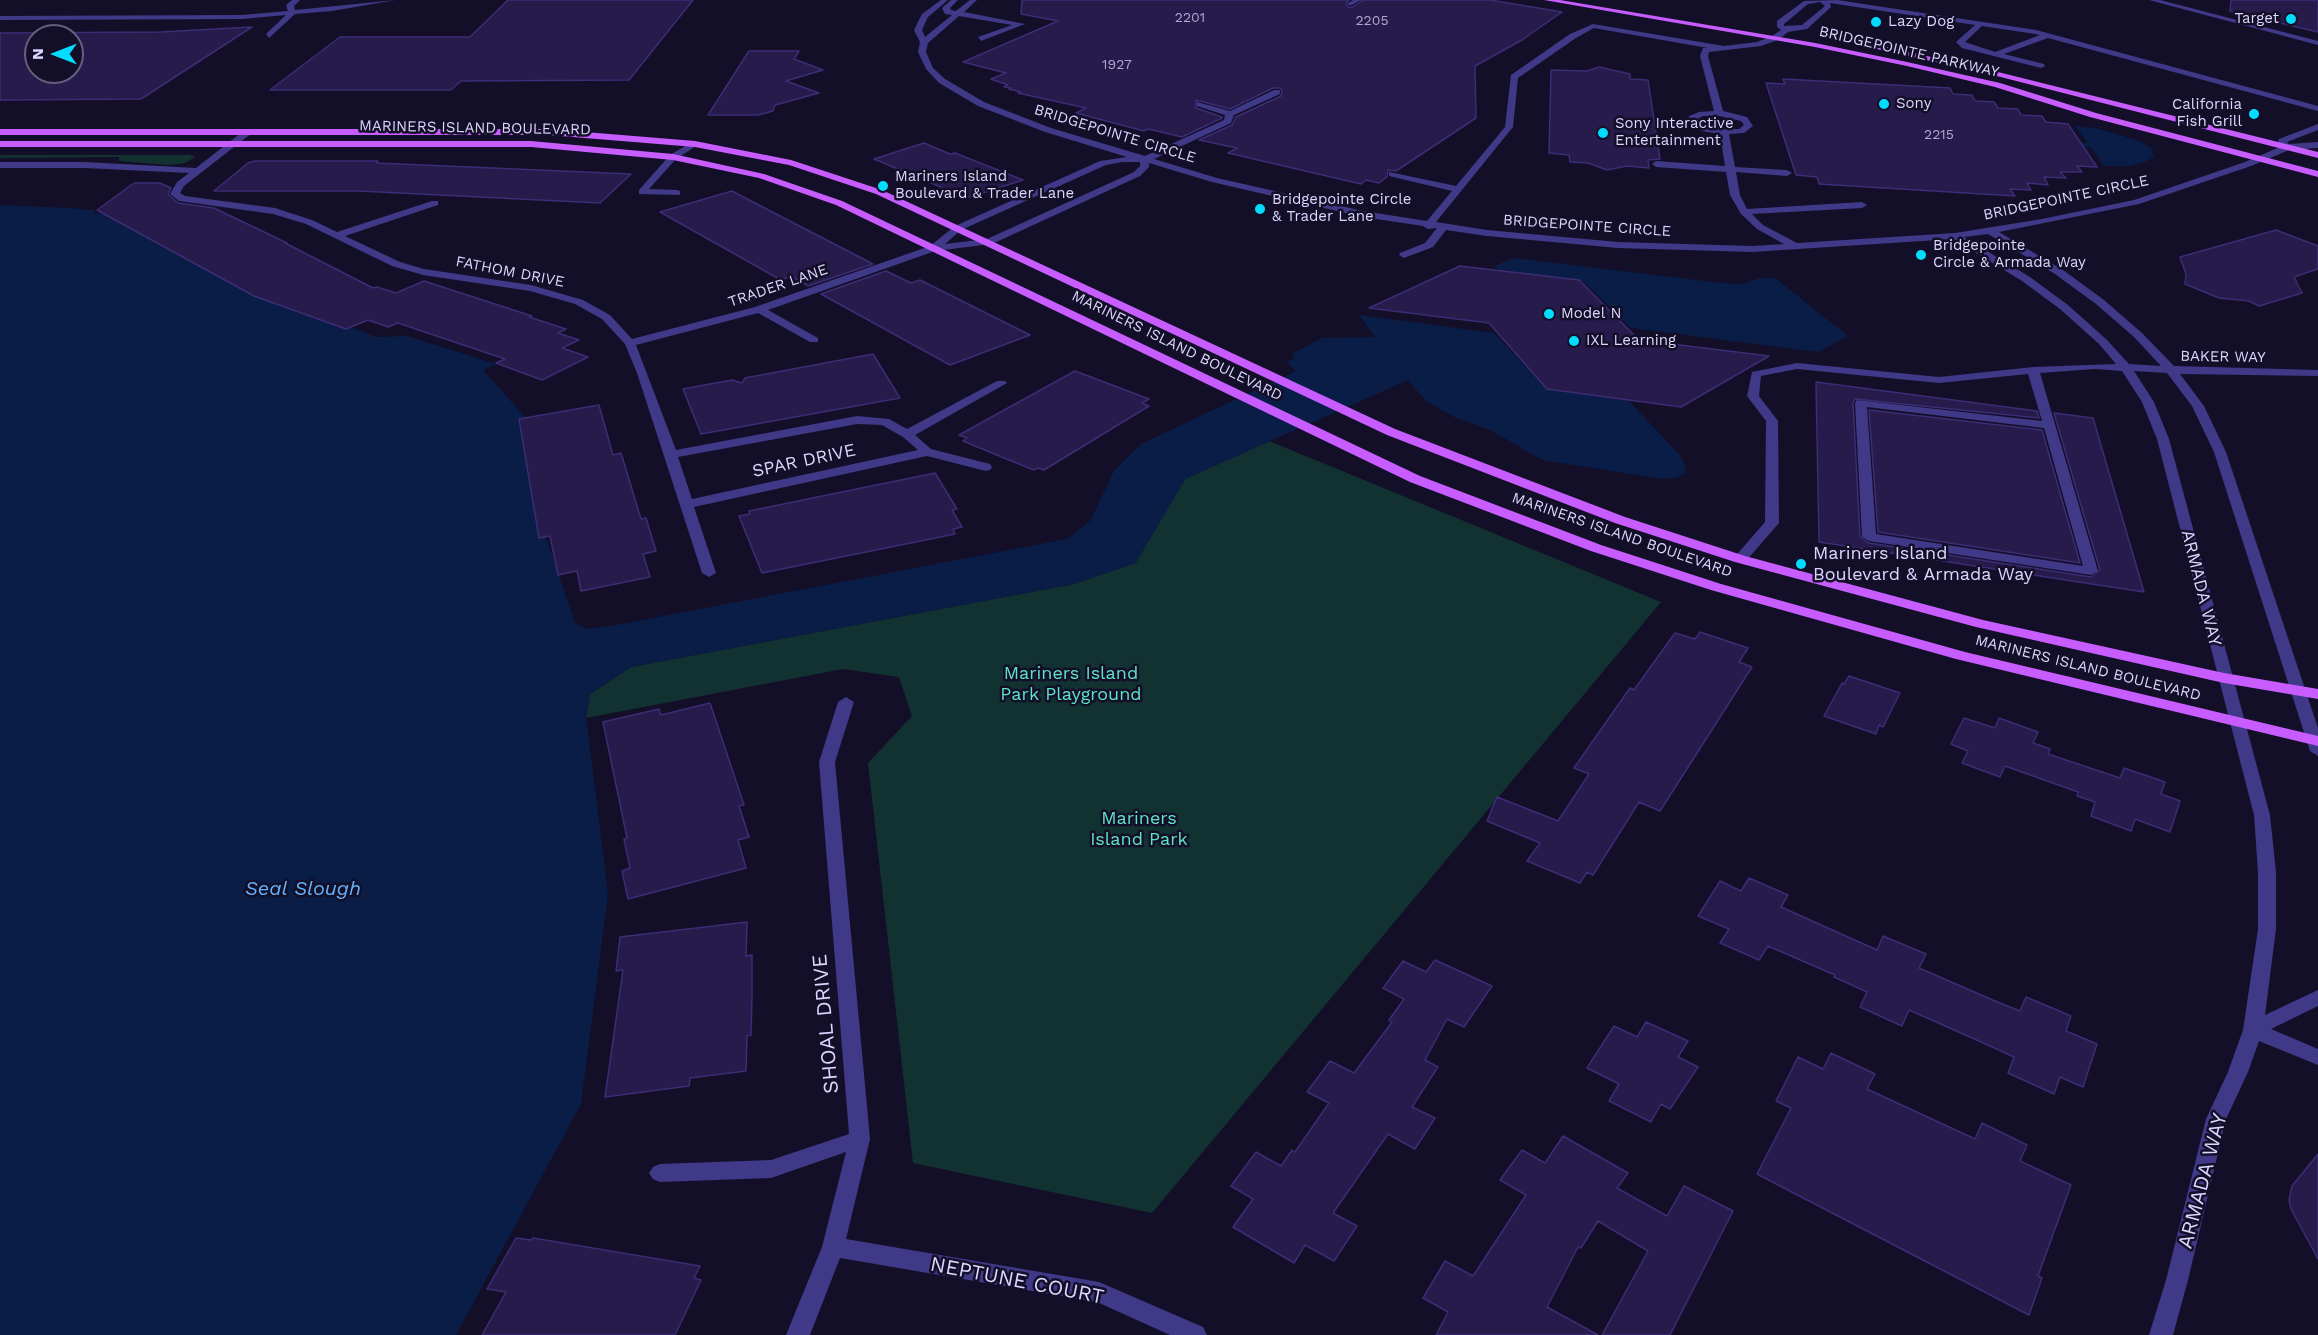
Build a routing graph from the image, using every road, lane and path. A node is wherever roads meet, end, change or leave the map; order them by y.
1 (297, 0) edge
2 (393, 0) edge
3 (945, 0) edge
4 (955, 0) edge
5 (974, 0) edge
6 (1358, 0) edge
7 (1547, 0) edge
8 (1822, 0) edge
9 (2152, 0) edge
10 (1350, 4) dead end
11 (957, 13) junction
12 (292, 14) junction
13 (0, 18) edge
14 (1981, 23) junction
15 (1776, 28) dead end
16 (1786, 30) junction
17 (1815, 35) dead end
18 (2048, 35) junction
19 (269, 36) dead end
20 (1775, 38) junction
21 (981, 39) dead end
22 (924, 42) junction
23 (2318, 44) edge
24 (1868, 45) dead end
25 (1724, 48) junction
26 (1996, 54) junction
27 (2041, 66) dead end
28 (1277, 92) dead end
29 (1200, 104) dead end
30 (2318, 110) edge
31 (1719, 113) junction
32 (1230, 114) junction
33 (2318, 127) edge
34 (249, 131) junction
35 (0, 132) edge
36 (1724, 132) junction
37 (0, 144) edge
38 (232, 144) junction
39 (695, 144) junction
40 (2318, 145) edge
41 (2288, 147) junction
42 (2318, 155) edge
43 (673, 157) junction
44 (2260, 159) junction
45 (1144, 160) junction
46 (1656, 164) dead end
47 (0, 165) edge
48 (1731, 169) junction
49 (198, 171) junction
50 (1787, 173) dead end
51 (1392, 174) dead end
52 (2318, 174) edge
53 (1457, 189) junction
54 (677, 193) dead end
55 (435, 203) dead end
56 (1862, 206) dead end
57 (1744, 212) junction
58 (1428, 226) junction
59 (958, 228) junction
60 (1442, 228) junction
61 (1991, 231) junction
62 (337, 235) junction
63 (1955, 236) junction
64 (989, 242) junction
65 (1793, 245) junction
66 (934, 248) junction
67 (1404, 255) dead end
68 (759, 309) junction
69 (814, 340) dead end
70 (630, 343) junction
71 (2127, 369) junction
72 (2033, 370) junction
73 (2172, 371) junction
74 (2318, 373) edge
75 (1001, 383) dead end
76 (2049, 425) junction
77 (907, 434) junction
78 (927, 452) junction
79 (671, 455) junction
80 (986, 467) dead end
81 (688, 504) junction
82 (1740, 559) junction
83 (709, 573) dead end
84 (2224, 678) junction
85 (2296, 691) junction
86 (2318, 694) edge
87 (846, 702) dead end
88 (2237, 723) junction
89 (2317, 744) edge
90 (2318, 997) edge
91 (2253, 1030) junction
92 (2318, 1057) edge
93 (860, 1139) junction
94 (660, 1173) dead end
95 (833, 1247) junction
96 (798, 1335) edge
97 (1195, 1335) edge
98 (2161, 1335) edge

1 - 12 street
2 - 12 street
3 - 22 street, BRIDGEPOINTE CIRCLE
4 - 11 street
5 - 11 street
6 - 10 street
7 - 20 main road, BRIDGEPOINTE PARKWAY
8 - 14 street
8 - 16 street
8 - 16 street
9 - 23 street
11 - 21 street
11 - 22 street
12 - 13 street
12 - 19 street
14 - 18 street
14 - 26 street
15 - 16 main road, BRIDGEPOINTE PARKWAY
16 - 17 main road, BRIDGEPOINTE PARKWAY
16 - 20 street
18 - 26 street
18 - 30 street
20 - 25 street
20 - 44 main road, BRIDGEPOINTE PARKWAY
22 - 45 street, BRIDGEPOINTE CIRCLE
24 - 41 main road, BRIDGEPOINTE PARKWAY
25 - 31 street
25 - 53 street
26 - 27 street
28 - 32 street
29 - 32 street
31 - 36 street
31 - 36 street
32 - 45 street
33 - 41 street
34 - 35 main road, MARINERS ISLAND BOULEVARD
34 - 38 street, FATHOM DRIVE
34 - 39 main road, MARINERS ISLAND BOULEVARD
36 - 48 street
37 - 38 main road, MARINERS ISLAND BOULEVARD
38 - 43 main road, MARINERS ISLAND BOULEVARD
38 - 49 street, FATHOM DRIVE
39 - 43 street
39 - 59 main road, MARINERS ISLAND BOULEVARD
40 - 41 street
41 - 42 main road, BRIDGEPOINTE PARKWAY
41 - 44 street, BRIDGEPOINTE CIRCLE
43 - 54 street
43 - 66 main road, MARINERS ISLAND BOULEVARD
44 - 52 main road, BRIDGEPOINTE PARKWAY
44 - 61 street, BRIDGEPOINTE CIRCLE
45 - 58 street, BRIDGEPOINTE CIRCLE
45 - 59 street, TRADER LANE
45 - 64 street, TRADER LANE
46 - 48 street
47 - 49 street
48 - 50 street
48 - 57 street
49 - 62 street, FATHOM DRIVE
51 - 53 street
53 - 58 street
55 - 62 street
56 - 57 street
57 - 65 street
58 - 60 street, BRIDGEPOINTE CIRCLE
59 - 64 main road, MARINERS ISLAND BOULEVARD
59 - 66 street, TRADER LANE
60 - 65 street, BRIDGEPOINTE CIRCLE
60 - 67 street
61 - 63 street, BRIDGEPOINTE CIRCLE
61 - 73 street
62 - 70 street, FATHOM DRIVE
63 - 65 street, BRIDGEPOINTE CIRCLE
63 - 71 street, ARMADA WAY
64 - 66 street, TRADER LANE
64 - 82 main road, MARINERS ISLAND BOULEVARD
66 - 68 street, TRADER LANE
66 - 88 main road, MARINERS ISLAND BOULEVARD
68 - 69 street
68 - 70 street, TRADER LANE
70 - 79 street, FATHOM DRIVE
71 - 72 street, BAKER WAY
71 - 73 street, BAKER WAY
71 - 84 street, ARMADA WAY
72 - 76 street
72 - 82 street, BAKER WAY
73 - 74 street, BAKER WAY
73 - 85 street
75 - 77 street
76 - 76 street
77 - 78 street, SPAR DRIVE
77 - 79 street, SPAR DRIVE
78 - 80 street, SPAR DRIVE
78 - 81 street, SPAR DRIVE
79 - 81 street, FATHOM DRIVE
81 - 83 street, FATHOM DRIVE
82 - 84 main road, MARINERS ISLAND BOULEVARD
84 - 85 main road, MARINERS ISLAND BOULEVARD
84 - 88 street, ARMADA WAY
85 - 86 main road, MARINERS ISLAND BOULEVARD
85 - 89 street
87 - 93 street, SHOAL DRIVE
88 - 89 main road, MARINERS ISLAND BOULEVARD
88 - 91 street, ARMADA WAY
90 - 91 street
91 - 92 street
91 - 98 street, ARMADA WAY
93 - 94 street
93 - 95 street, SHOAL DRIVE
95 - 96 street, SHOAL DRIVE
95 - 97 street, NEPTUNE COURT

